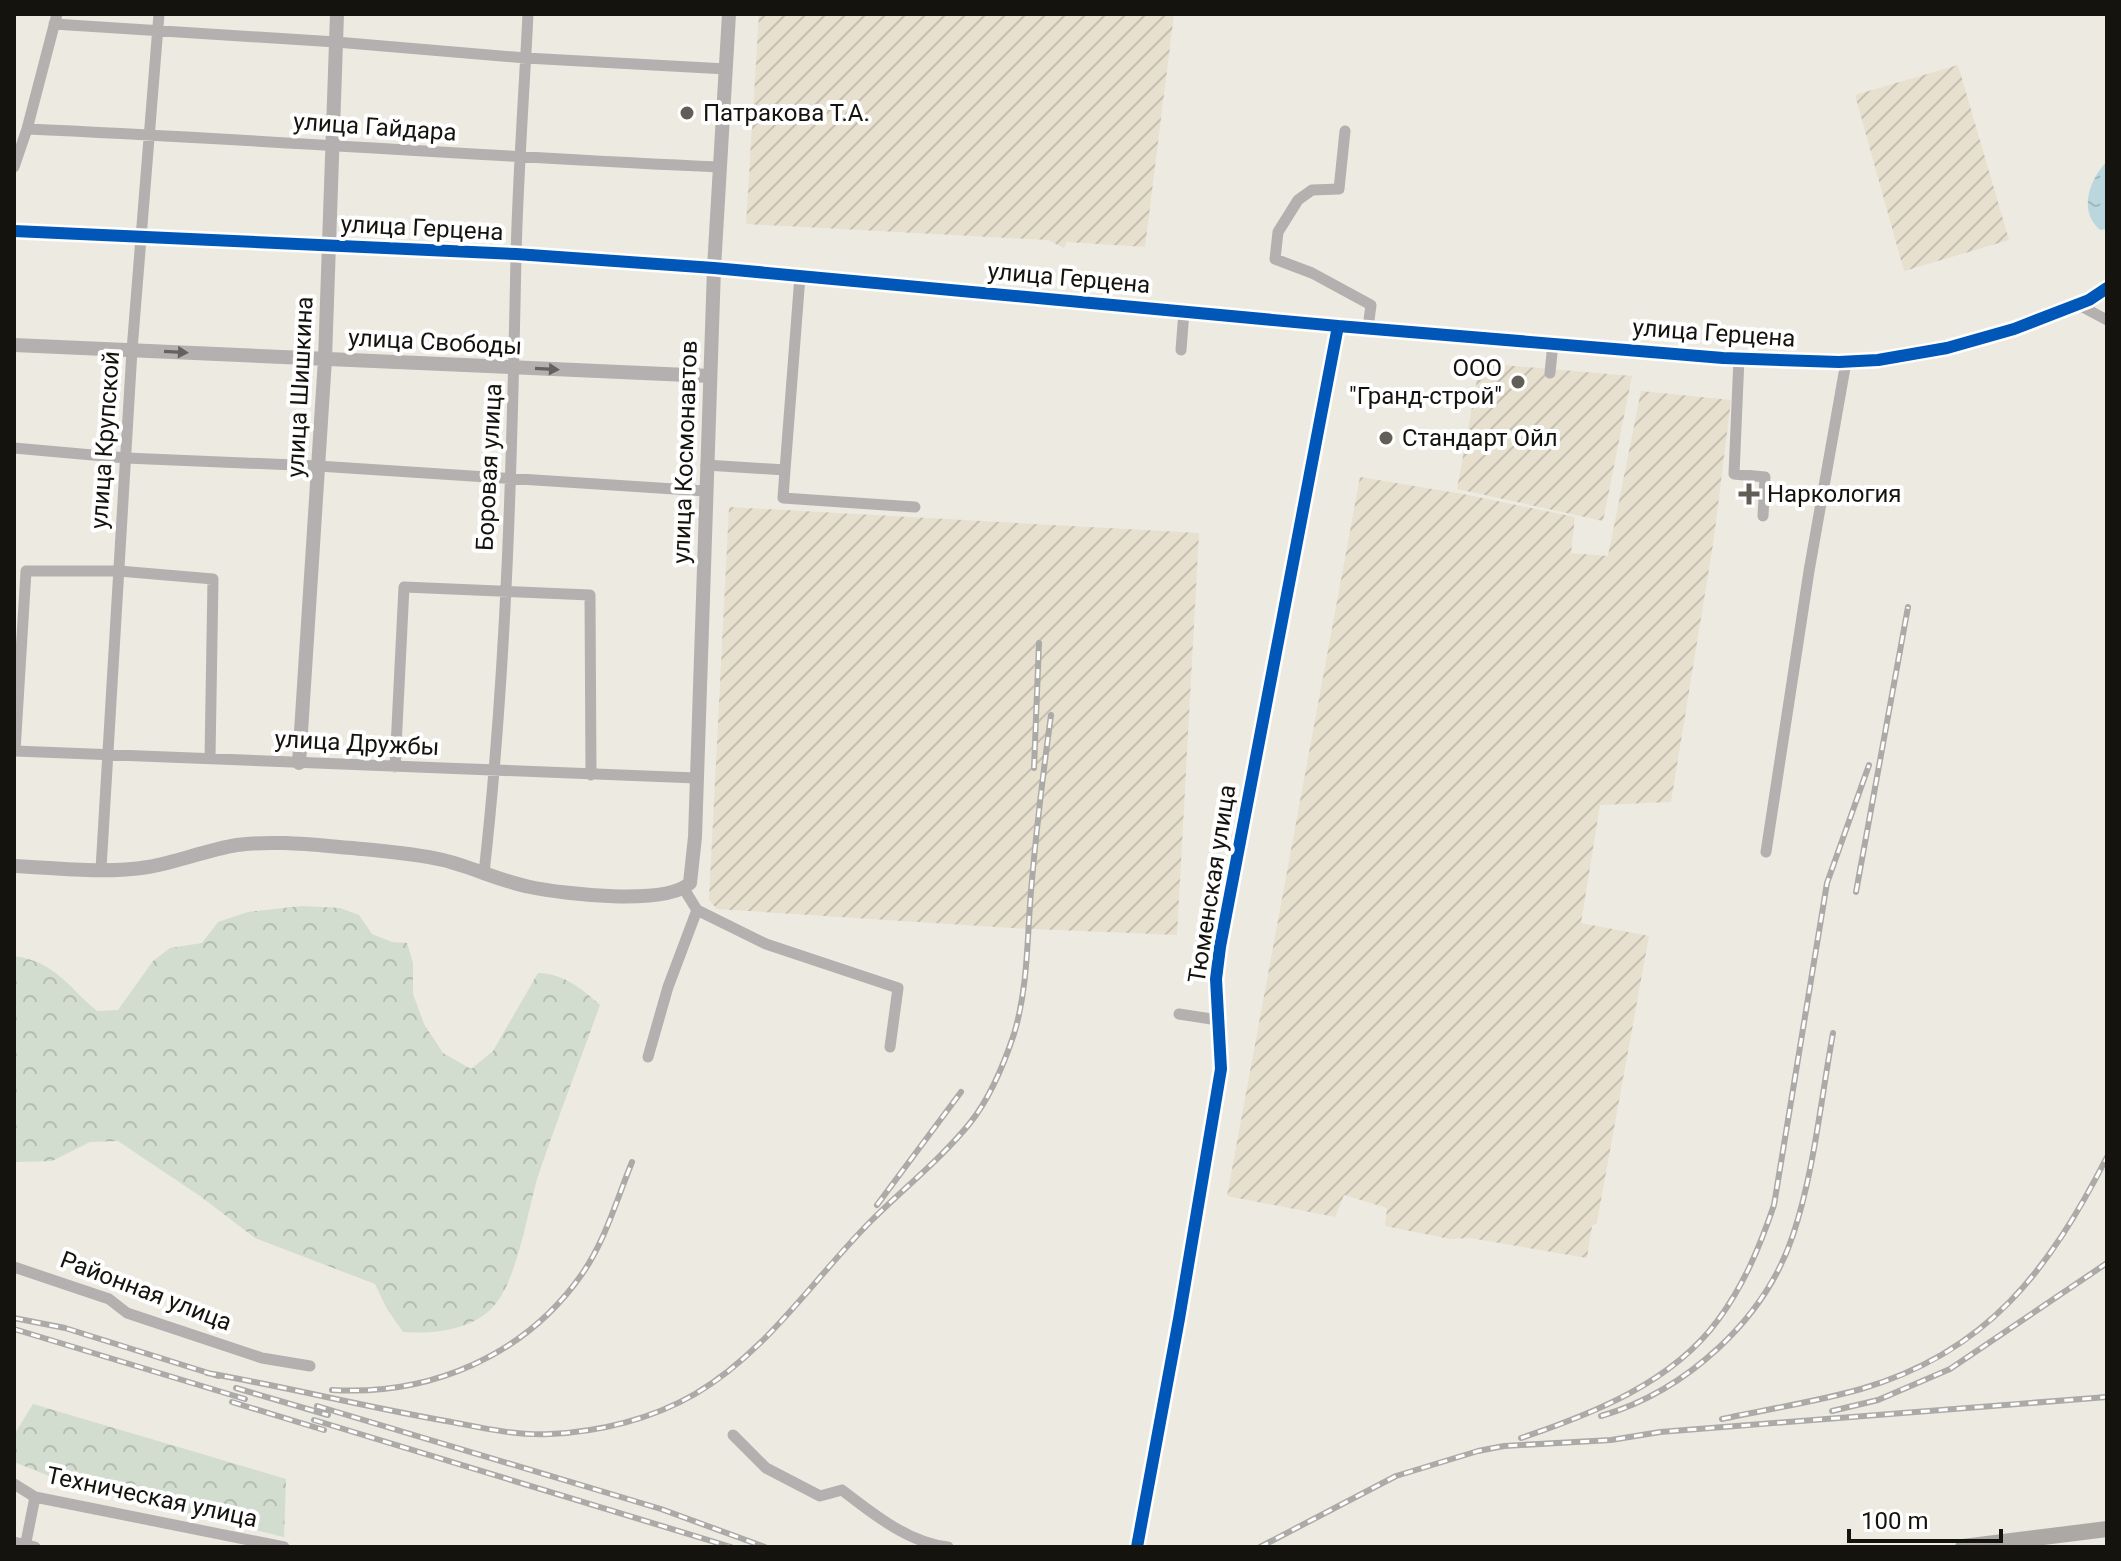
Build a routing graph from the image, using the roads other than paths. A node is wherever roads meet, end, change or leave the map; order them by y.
1 (159, 14) edge
2 (337, 14) edge
3 (528, 14) edge
4 (729, 14) edge
5 (56, 19) edge
6 (157, 31) junction
7 (336, 42) junction
8 (526, 58) junction
9 (726, 69) junction
10 (27, 129) junction
11 (1345, 131) dead end
12 (150, 134) junction
13 (332, 147) junction
14 (521, 158) junction
15 (14, 167) edge
16 (720, 167) junction
17 (14, 231) edge
18 (142, 237) junction
19 (328, 245) junction
20 (516, 254) junction
21 (714, 268) junction
22 (800, 276) junction
23 (2107, 288) edge
24 (2077, 304) junction
25 (1184, 311) junction
26 (2107, 320) edge
27 (1338, 326) junction
28 (1368, 328) junction
29 (1553, 343) junction
30 (14, 345) edge
31 (132, 350) junction
32 (1181, 350) dead end
33 (1739, 358) junction
34 (325, 359) junction
35 (1846, 362) junction
36 (516, 367) junction
37 (1550, 373) dead end
38 (710, 376) junction
39 (14, 448) edge
40 (126, 458) junction
41 (706, 465) junction
42 (318, 466) junction
43 (785, 470) junction
44 (510, 477) junction
45 (705, 491) junction
46 (915, 507) dead end
47 (1763, 516) dead end
48 (119, 571) junction
49 (505, 590) junction
50 (15, 751) edge
51 (108, 754) junction
52 (210, 758) junction
53 (299, 763) junction
54 (395, 767) junction
55 (495, 771) junction
56 (591, 775) junction
57 (696, 778) junction
58 (1766, 852) dead end
59 (14, 866) edge
60 (101, 869) junction
61 (484, 873) junction
62 (684, 889) junction
63 (697, 910) junction
64 (1179, 1014) dead end
65 (1218, 1020) junction
66 (890, 1047) dead end
67 (648, 1057) dead end
68 (14, 1267) edge
69 (310, 1366) dead end
70 (733, 1435) dead end
71 (14, 1484) edge
72 (35, 1497) junction
73 (2107, 1529) edge
74 (25, 1545) edge
75 (284, 1547) edge
76 (948, 1547) edge
77 (1137, 1547) edge
78 (1963, 1547) edge

1 - 6 street, улица Крупской
2 - 7 street, улица Шишкина
3 - 8 street, Боровая улица
4 - 9 street, улица Космонавтов
5 - 6 street
5 - 10 street
6 - 7 street
6 - 12 street, улица Крупской
7 - 8 street
7 - 13 street, улица Шишкина
8 - 9 street
8 - 14 street, Боровая улица
9 - 16 street, улица Космонавтов
10 - 12 street, улица Гайдара
10 - 15 street
11 - 28 street
12 - 13 street, улица Гайдара
12 - 18 street, улица Крупской
13 - 14 street, улица Гайдара
13 - 19 street, улица Шишкина
14 - 16 street, улица Гайдара
14 - 20 street, Боровая улица
16 - 21 street, улица Космонавтов
17 - 18 street, улица Герцена
18 - 19 street, улица Герцена
18 - 31 street, улица Крупской
19 - 20 street, улица Герцена
19 - 34 street, улица Шишкина
20 - 21 street, улица Герцена
20 - 36 street, Боровая улица
21 - 22 street, улица Герцена
21 - 38 street, улица Космонавтов
22 - 25 street, улица Герцена
22 - 43 street
23 - 24 street, улица Герцена
24 - 26 street
24 - 35 street, улица Герцена
25 - 27 street, улица Герцена
25 - 32 street
27 - 28 street, улица Герцена
27 - 65 street, Тюменская улица
28 - 29 street, улица Герцена
29 - 33 street, улица Герцена
29 - 37 street
30 - 31 street, улица Свободы
31 -> 34 street, улица Свободы
31 - 40 street, улица Крупской
33 - 35 street, улица Герцена
33 - 47 street
34 - 36 street, улица Свободы
34 - 42 street, улица Шишкина
35 - 58 street
36 -> 38 street, улица Свободы
36 - 44 street, Боровая улица
38 - 41 street, улица Космонавтов
39 - 40 street
40 - 42 street
40 - 48 street, улица Крупской
41 - 43 street
41 - 45 street, улица Космонавтов
42 - 44 street
42 - 53 street, улица Шишкина
43 - 46 street
44 - 45 street
44 - 49 street, Боровая улица
45 - 57 street, улица Космонавтов
48 - 50 street
48 - 51 street, улица Крупской
48 - 52 street
49 - 54 street
49 - 55 street, Боровая улица
49 - 56 street
50 - 51 street, улица Дружбы
51 - 52 street, улица Дружбы
51 - 60 street, улица Крупской
52 - 53 street, улица Дружбы
53 - 54 street, улица Дружбы
54 - 55 street, улица Дружбы
55 - 56 street, улица Дружбы
55 - 61 street, Боровая улица
56 - 57 street, улица Дружбы
57 - 62 street, улица Космонавтов
59 - 60 street
60 - 61 street
61 - 62 street
62 - 63 street
63 - 66 street
63 - 67 street
64 - 65 street
65 - 77 street, Тюменская улица
68 - 69 street, Районная улица
70 - 76 street
71 - 72 street, Техническая улица
72 - 74 street
72 - 75 street, Техническая улица
73 - 78 main road

